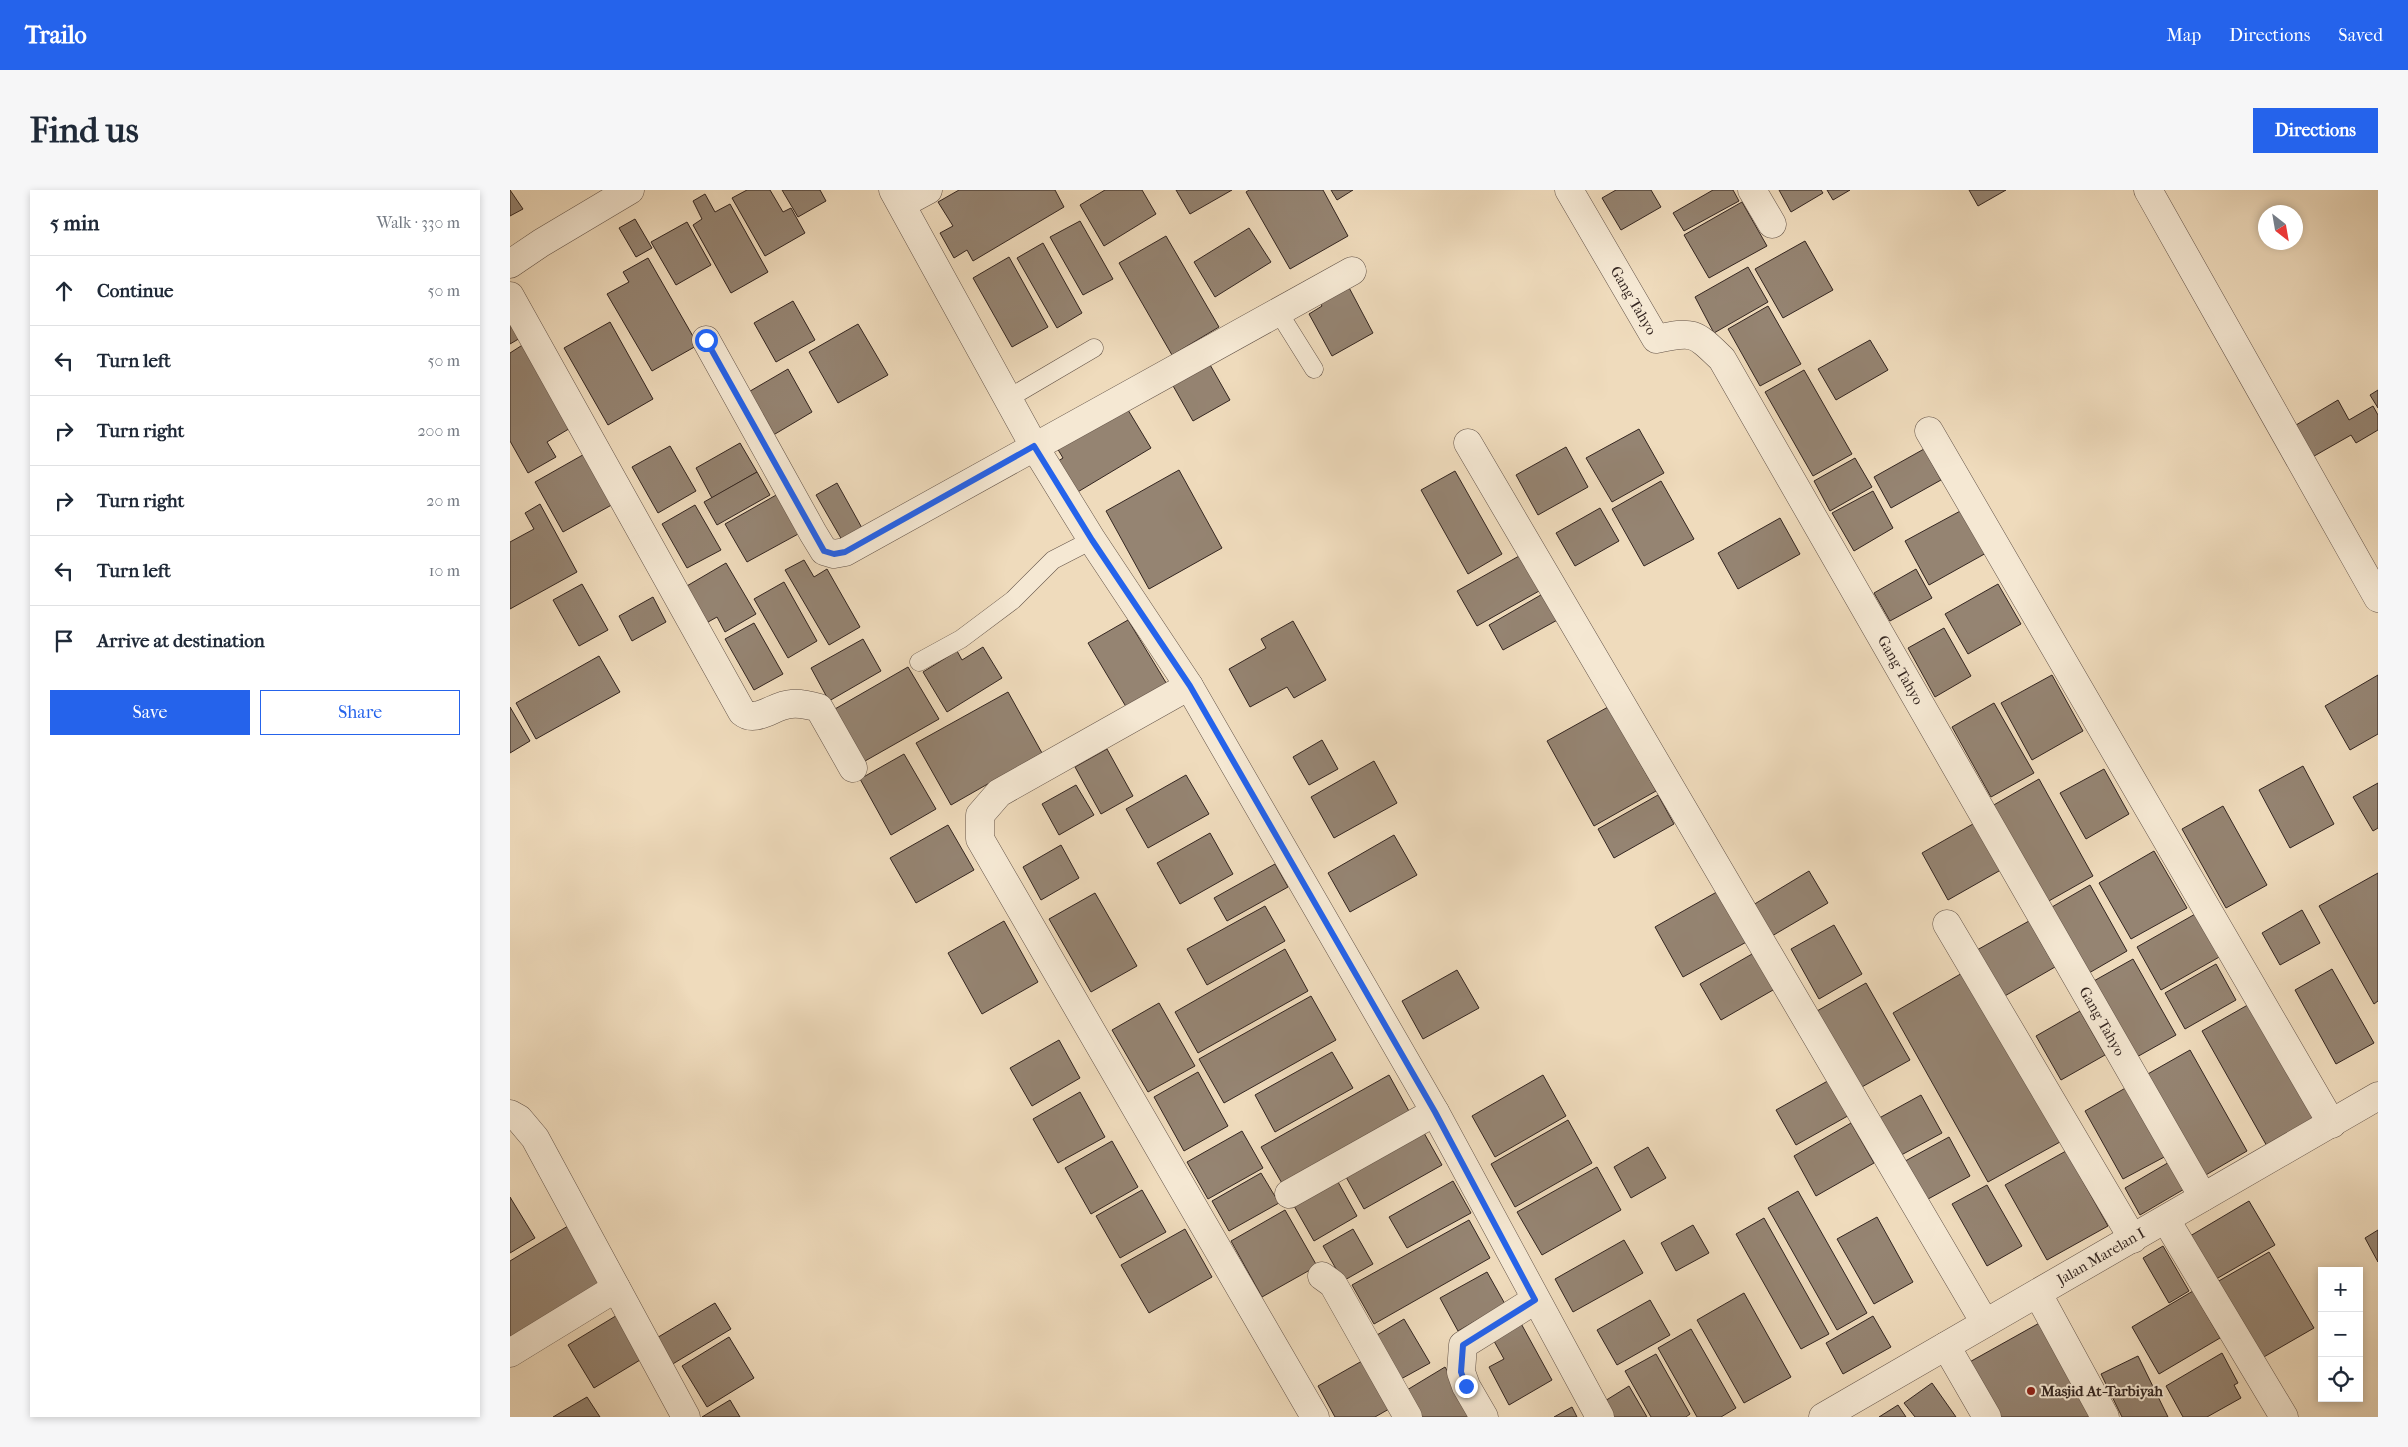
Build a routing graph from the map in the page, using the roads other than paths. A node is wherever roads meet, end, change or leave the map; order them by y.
1 (928, 190) edge
2 (1569, 190) edge
3 (1752, 190) edge
4 (2148, 190) edge
5 (627, 191) edge
6 (897, 197) edge
7 (1772, 224) dead end
8 (510, 264) edge
9 (1352, 271) dead end
10 (510, 296) edge
11 (1279, 313) junction
12 (706, 340) dead end
13 (1094, 348) dead end
14 (1314, 369) dead end
15 (1009, 398) junction
16 (1929, 431) dead end
17 (1468, 443) dead end
18 (1034, 446) junction
19 (1092, 540) junction
20 (2378, 598) edge
21 (919, 662) dead end
22 (1190, 686) junction
23 (853, 768) dead end
24 (1947, 924) dead end
25 (2378, 1096) edge
26 (1435, 1112) junction
27 (510, 1114) edge
28 (2332, 1124) junction
29 (1290, 1194) dead end
30 (2203, 1197) junction
31 (2166, 1220) junction
32 (2133, 1240) junction
33 (1322, 1276) dead end
34 (616, 1288) junction
35 (2038, 1294) junction
36 (1535, 1300) junction
37 (1985, 1323) junction
38 (1946, 1346) junction
39 (510, 1353) edge
40 (686, 1417) edge
41 (1315, 1417) edge
42 (1408, 1417) edge
43 (1484, 1417) edge
44 (1600, 1417) edge
45 (1823, 1417) edge
46 (1987, 1417) edge
47 (2105, 1417) edge
48 (2284, 1417) edge

1 - 6 street
2 - 30 street, Gang Tahyo
3 - 7 street
4 - 20 street
5 - 8 street
6 - 15 street
9 - 11 street
10 - 23 street
11 - 14 lane
11 - 18 street
12 - 18 street
13 - 15 lane
15 - 18 street
16 - 28 street
17 - 37 street
18 - 19 street
19 - 21 lane
19 - 22 street
22 - 26 street
22 - 41 street
24 - 32 street
25 - 28 street, Jalan Marelan I
26 - 29 street
26 - 36 street
27 - 34 street
28 - 30 street, Jalan Marelan I
30 - 31 street, Jalan Marelan I
31 - 32 street, Jalan Marelan I
31 - 48 street
32 - 35 street, Jalan Marelan I
33 - 42 street
34 - 39 street
34 - 40 street
35 - 37 street, Jalan Marelan I
35 - 47 street
36 - 43 street
36 - 44 street
37 - 38 street, Jalan Marelan I
38 - 45 street, Jalan Marelan I
38 - 46 street

